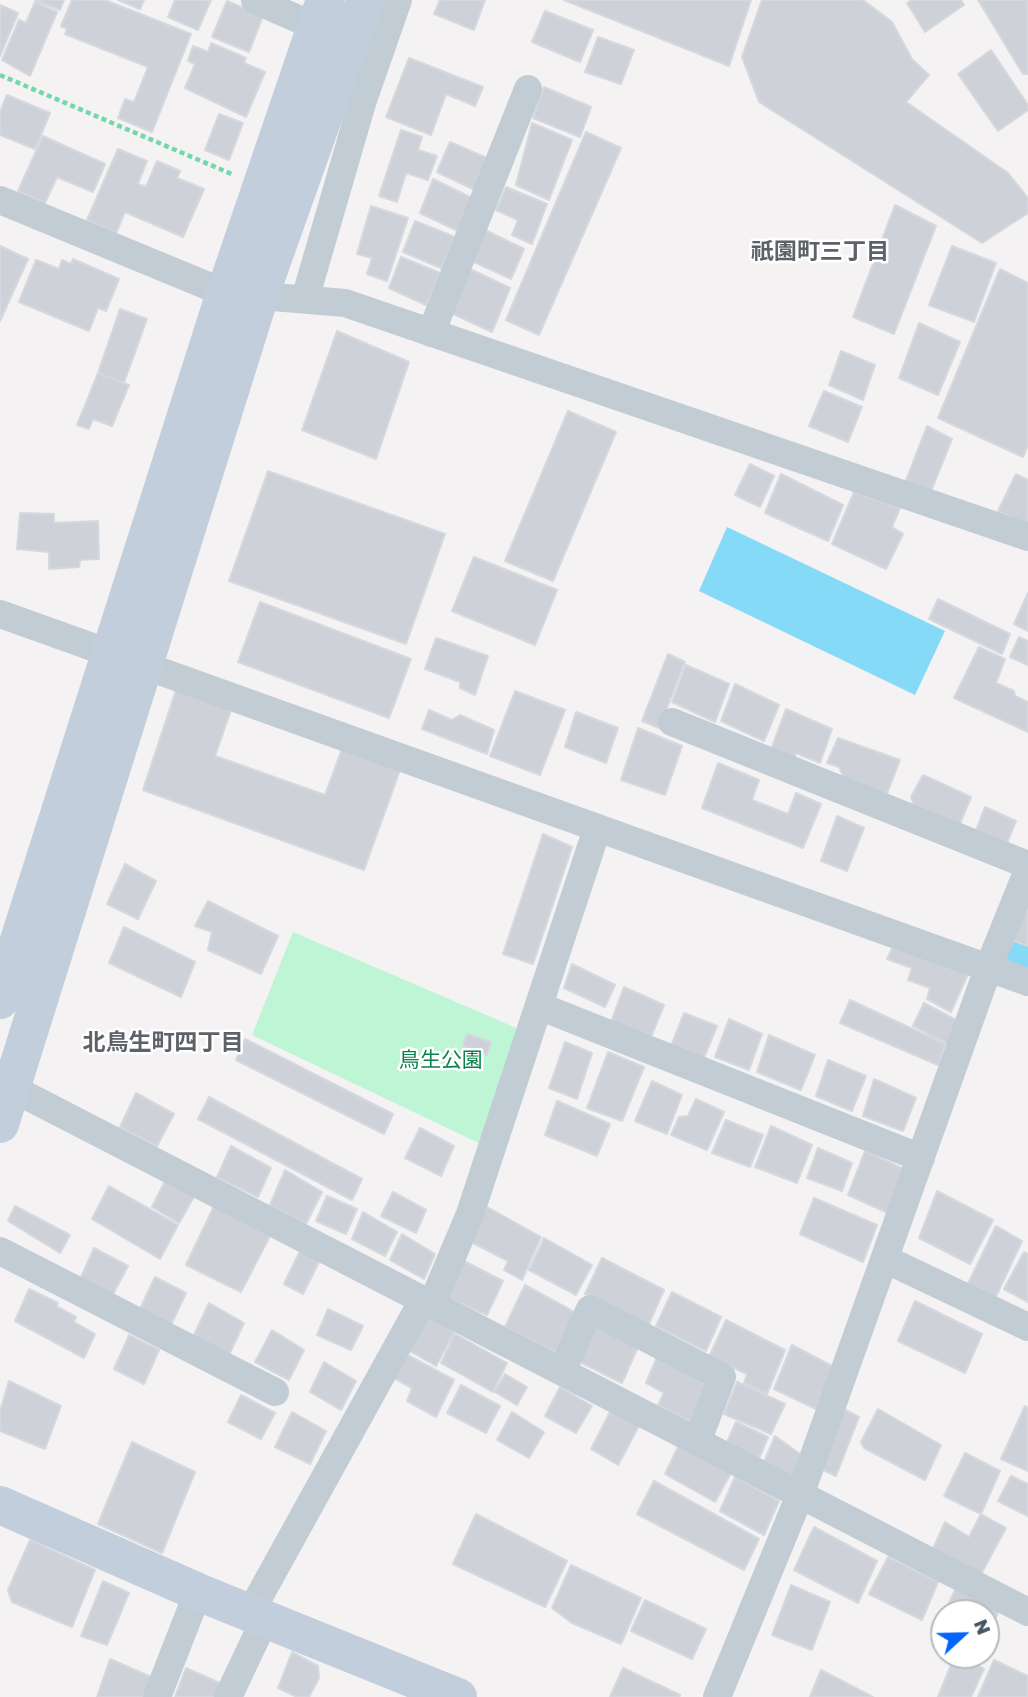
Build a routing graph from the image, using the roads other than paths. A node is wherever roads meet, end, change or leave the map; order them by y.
1 (255, 0) edge
2 (365, 0) edge
3 (398, 0) edge
4 (321, 13) edge
5 (528, 89) dead end
6 (0, 200) edge
7 (243, 294) junction
8 (305, 299) junction
9 (431, 333) junction
10 (1028, 537) edge
11 (0, 614) edge
12 (109, 651) junction
13 (145, 666) junction
14 (672, 722) dead end
15 (597, 828) junction
16 (1028, 864) edge
17 (1028, 870) edge
18 (988, 969) junction
19 (1028, 982) edge
20 (0, 1000) edge
21 (538, 1006) junction
22 (6, 1084) edge
23 (0, 1124) edge
24 (921, 1158) junction
25 (0, 1251) edge
26 (885, 1259) junction
27 (427, 1302) junction
28 (1028, 1327) edge
29 (562, 1371) junction
30 (275, 1392) dead end
31 (697, 1442) junction
32 (800, 1495) junction
33 (0, 1505) edge
34 (198, 1592) junction
35 (1028, 1612) edge
36 (258, 1616) junction
37 (157, 1697) edge
38 (228, 1697) edge
39 (458, 1697) edge
40 (716, 1697) edge

1 - 4 street
2 - 7 street
3 - 8 street
4 - 7 street
5 - 9 street
6 - 7 street
7 - 8 street
7 - 12 street
7 - 13 street
8 - 9 street
9 - 10 street
11 - 12 street
12 - 13 street
12 - 20 street
13 - 15 street
13 - 22 street
14 - 16 street
15 - 18 street
15 - 21 street
17 - 18 street
18 - 19 street
18 - 24 street
21 - 24 street
21 - 27 street
22 - 23 street
22 - 27 street
24 - 26 street
25 - 30 street
26 - 28 street
26 - 32 street
27 - 29 street
27 - 36 street
29 - 31 street
29 - 31 street
31 - 32 street
32 - 35 street
32 - 40 street
33 - 34 street
34 - 36 street
34 - 37 street
36 - 38 street
36 - 39 street

